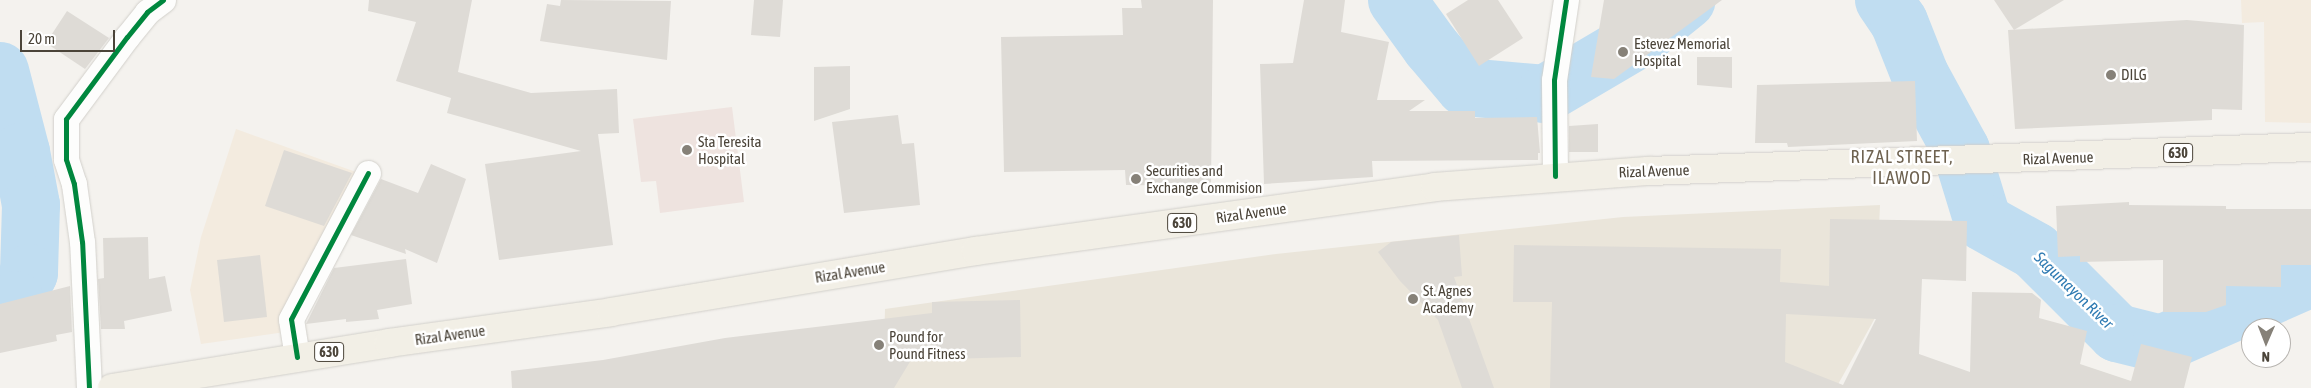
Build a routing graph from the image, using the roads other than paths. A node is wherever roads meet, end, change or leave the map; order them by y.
1 (163, 0) edge
2 (1566, 0) edge
3 (2311, 148) edge
4 (368, 173) dead end
5 (1555, 176) junction
6 (297, 358) junction
7 (89, 388) edge
8 (112, 388) edge

1 - 7 street
2 - 5 street
3 - 5 main road, Rizal Avenue / 630
4 - 6 street
5 - 6 main road, Rizal Avenue / 630
6 - 8 main road, Rizal Avenue / 630

